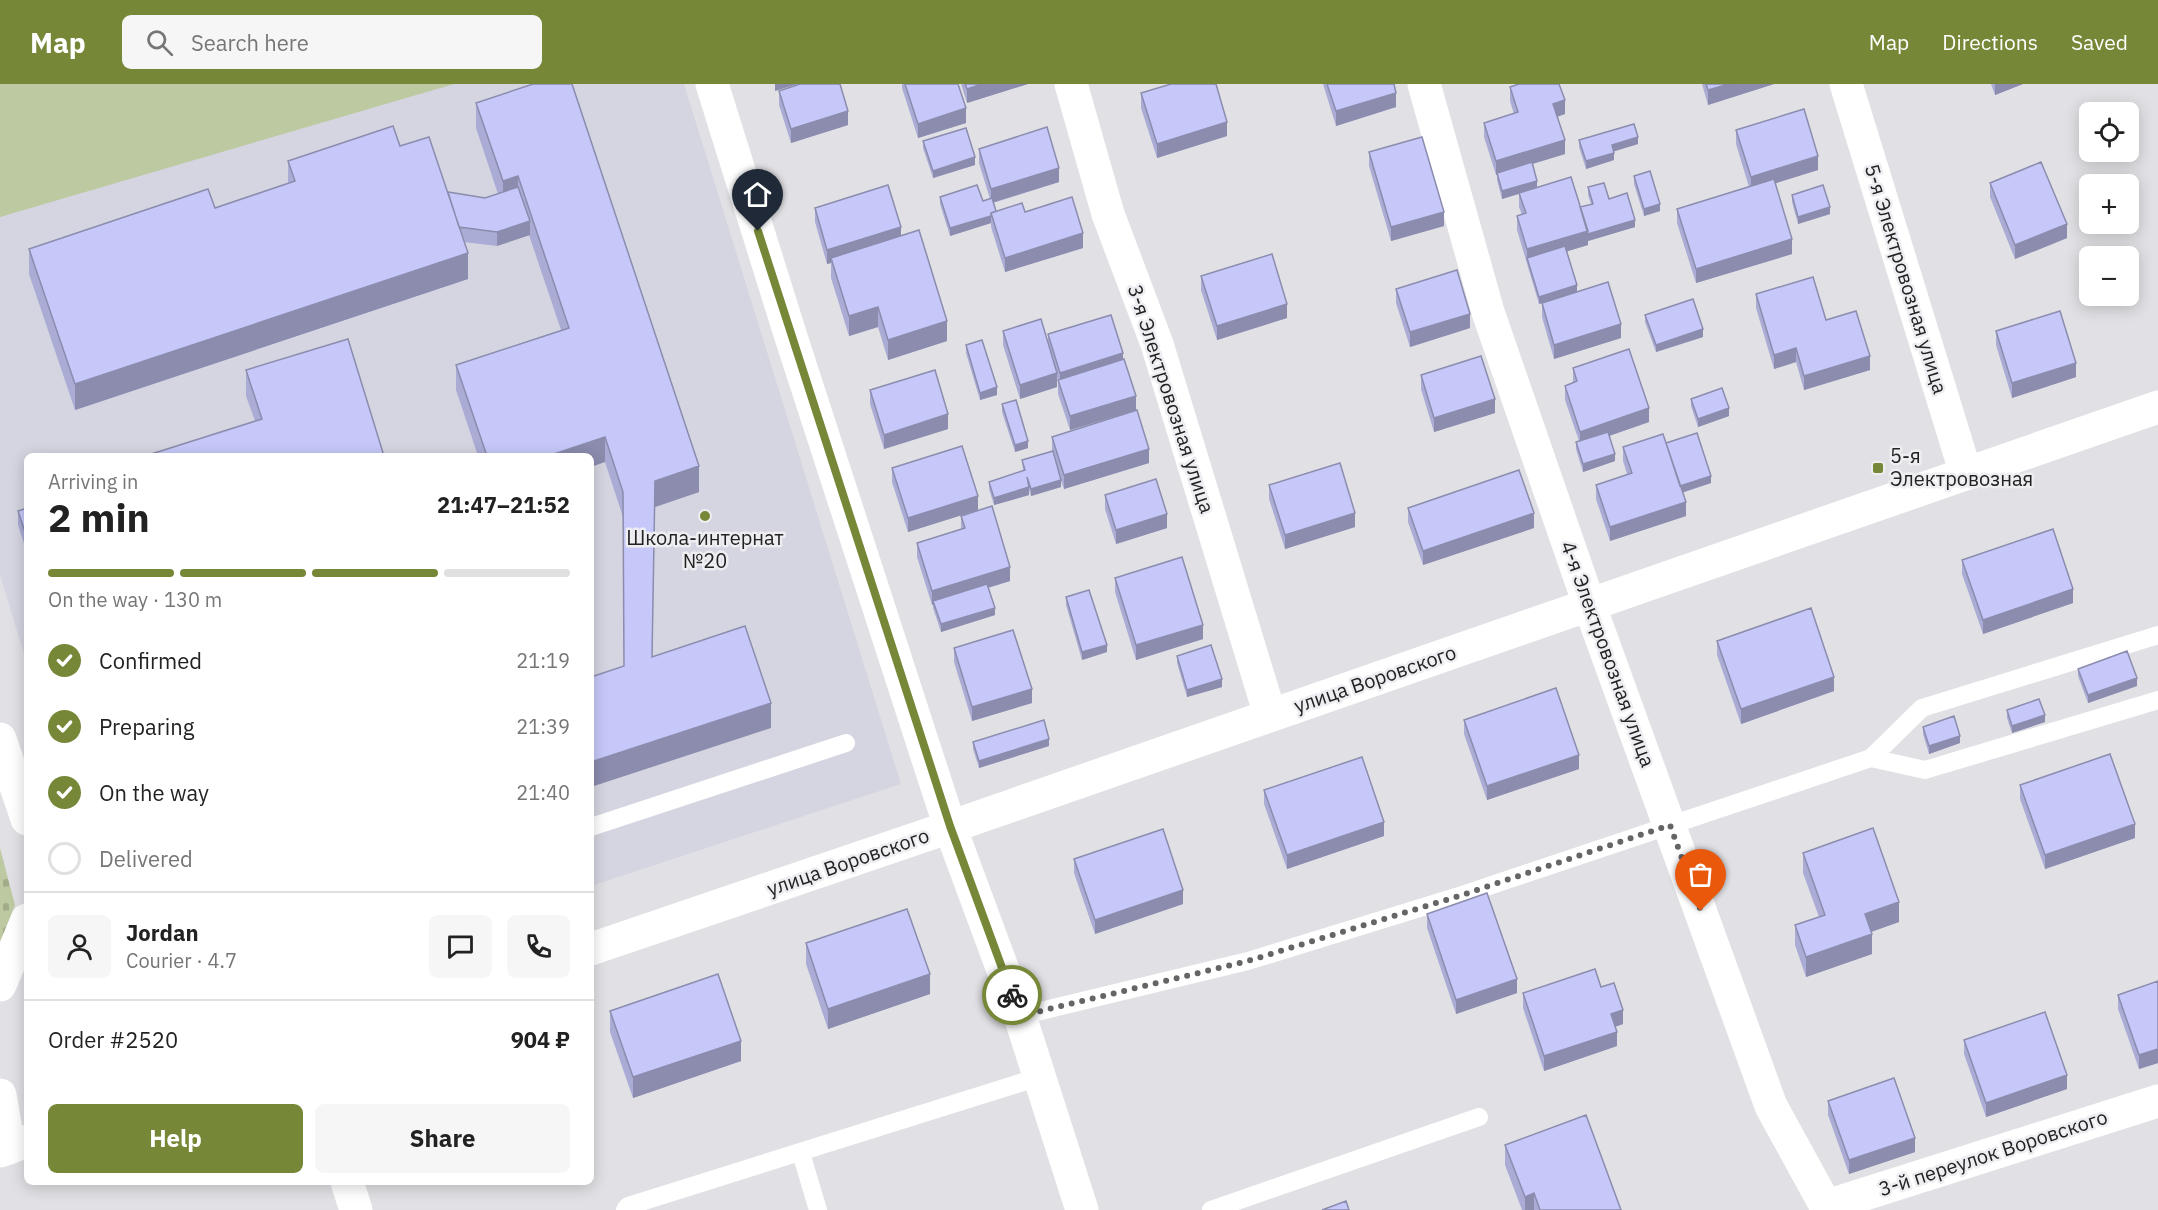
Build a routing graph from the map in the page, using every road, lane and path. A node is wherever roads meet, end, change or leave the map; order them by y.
1 (712, 84) edge
2 (1071, 84) edge
3 (1424, 84) edge
4 (1846, 84) edge
5 (2158, 407) edge
6 (1966, 474) junction
7 (1590, 604) junction
8 (2158, 635) edge
9 (2158, 700) edge
10 (1270, 715) junction
11 (0, 739) edge
12 (846, 743) dead end
13 (1870, 758) junction
14 (24, 810) edge
15 (1670, 825) junction
16 (594, 826) edge
17 (950, 826) junction
18 (24, 927) edge
19 (594, 948) edge
20 (0, 986) edge
21 (1020, 1016) junction
22 (1039, 1077) junction
23 (0, 1095) edge
24 (2158, 1101) edge
25 (1479, 1117) dead end
26 (12, 1146) edge
27 (801, 1153) junction
28 (348, 1185) edge
29 (1828, 1208) edge
30 (356, 1210) edge
31 (625, 1210) edge
32 (818, 1210) edge
33 (1082, 1210) edge
34 (1211, 1210) edge

1 - 17 street
2 - 10 street, 3-я Электровозная улица
3 - 7 street, 4-я Электровозная улица
4 - 6 street, 5-я Электровозная улица
5 - 6 street, улица Воровского
6 - 7 street, улица Воровского
7 - 10 street, улица Воровского
7 - 15 street, 4-я Электровозная улица
8 - 13 lane
9 - 13 lane
10 - 17 street, улица Воровского
11 - 14 street
12 - 16 lane
13 - 15 lane
15 - 21 lane
15 - 29 street, 4-я Электровозная улица
17 - 19 street, улица Воровского
17 - 21 street
18 - 20 street
21 - 22 street
22 - 27 lane
22 - 33 street
23 - 26 street
24 - 29 street, 3-й переулок Воровского
25 - 34 lane
27 - 31 lane
27 - 32 lane
28 - 30 street

